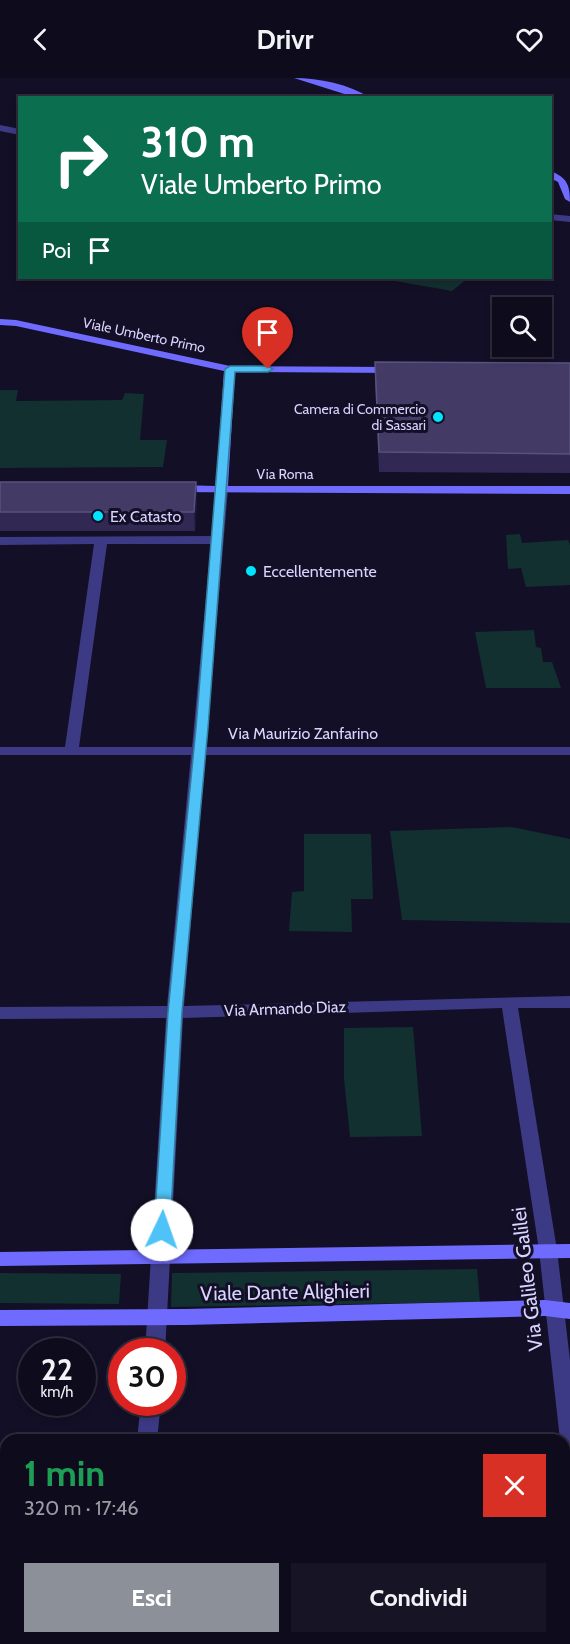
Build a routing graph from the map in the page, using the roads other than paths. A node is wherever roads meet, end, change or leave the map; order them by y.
1 (298, 78) edge
2 (361, 96) edge
3 (0, 128) edge
4 (18, 132) edge
5 (552, 175) edge
6 (570, 199) edge
7 (552, 217) edge
8 (570, 219) edge
9 (570, 227) edge
10 (552, 228) edge
11 (0, 322) edge
12 (230, 369) junction
13 (407, 370) edge
14 (163, 489) edge
15 (222, 489) junction
16 (570, 490) edge
17 (102, 540) junction
18 (217, 540) junction
19 (0, 541) edge
20 (71, 751) junction
21 (200, 751) junction
22 (570, 751) edge
23 (0, 752) edge
24 (508, 1002) junction
25 (570, 1002) edge
26 (175, 1012) junction
27 (0, 1013) edge
28 (548, 1250) junction
29 (570, 1251) edge
30 (160, 1257) junction
31 (0, 1259) edge
32 (561, 1311) edge
33 (159, 1317) junction
34 (0, 1318) edge
35 (157, 1338) edge
36 (150, 1416) edge
37 (148, 1434) edge
38 (569, 1434) edge

1 - 2 main road
3 - 4 street
5 - 6 main road
7 - 8 street
9 - 10 street
11 - 12 main road, Viale Umberto Primo
12 - 13 main road, Viale Umberto Primo
12 - 15 main road
14 - 15 main road, Via Roma
15 - 16 main road, Via Roma
15 - 18 street
17 - 18 street
17 - 19 street
17 - 20 street
18 - 21 street
20 - 21 street, Via Maurizio Zanfarino
20 - 23 street, Via Maurizio Zanfarino
21 - 22 street, Via Maurizio Zanfarino
21 - 26 street
24 - 25 street, Via Armando Diaz
24 - 26 street, Via Armando Diaz
24 - 28 street, Via Galileo Galilei
26 - 27 street, Via Armando Diaz
26 - 30 street
28 - 29 main road
28 - 30 main road
28 - 32 street, Via Galileo Galilei
30 - 31 main road
30 - 33 street
32 - 33 main road, Viale Dante Alighieri
32 - 38 street, Via Galileo Galilei
33 - 34 main road, Viale Dante Alighieri
33 - 35 street
36 - 37 street

